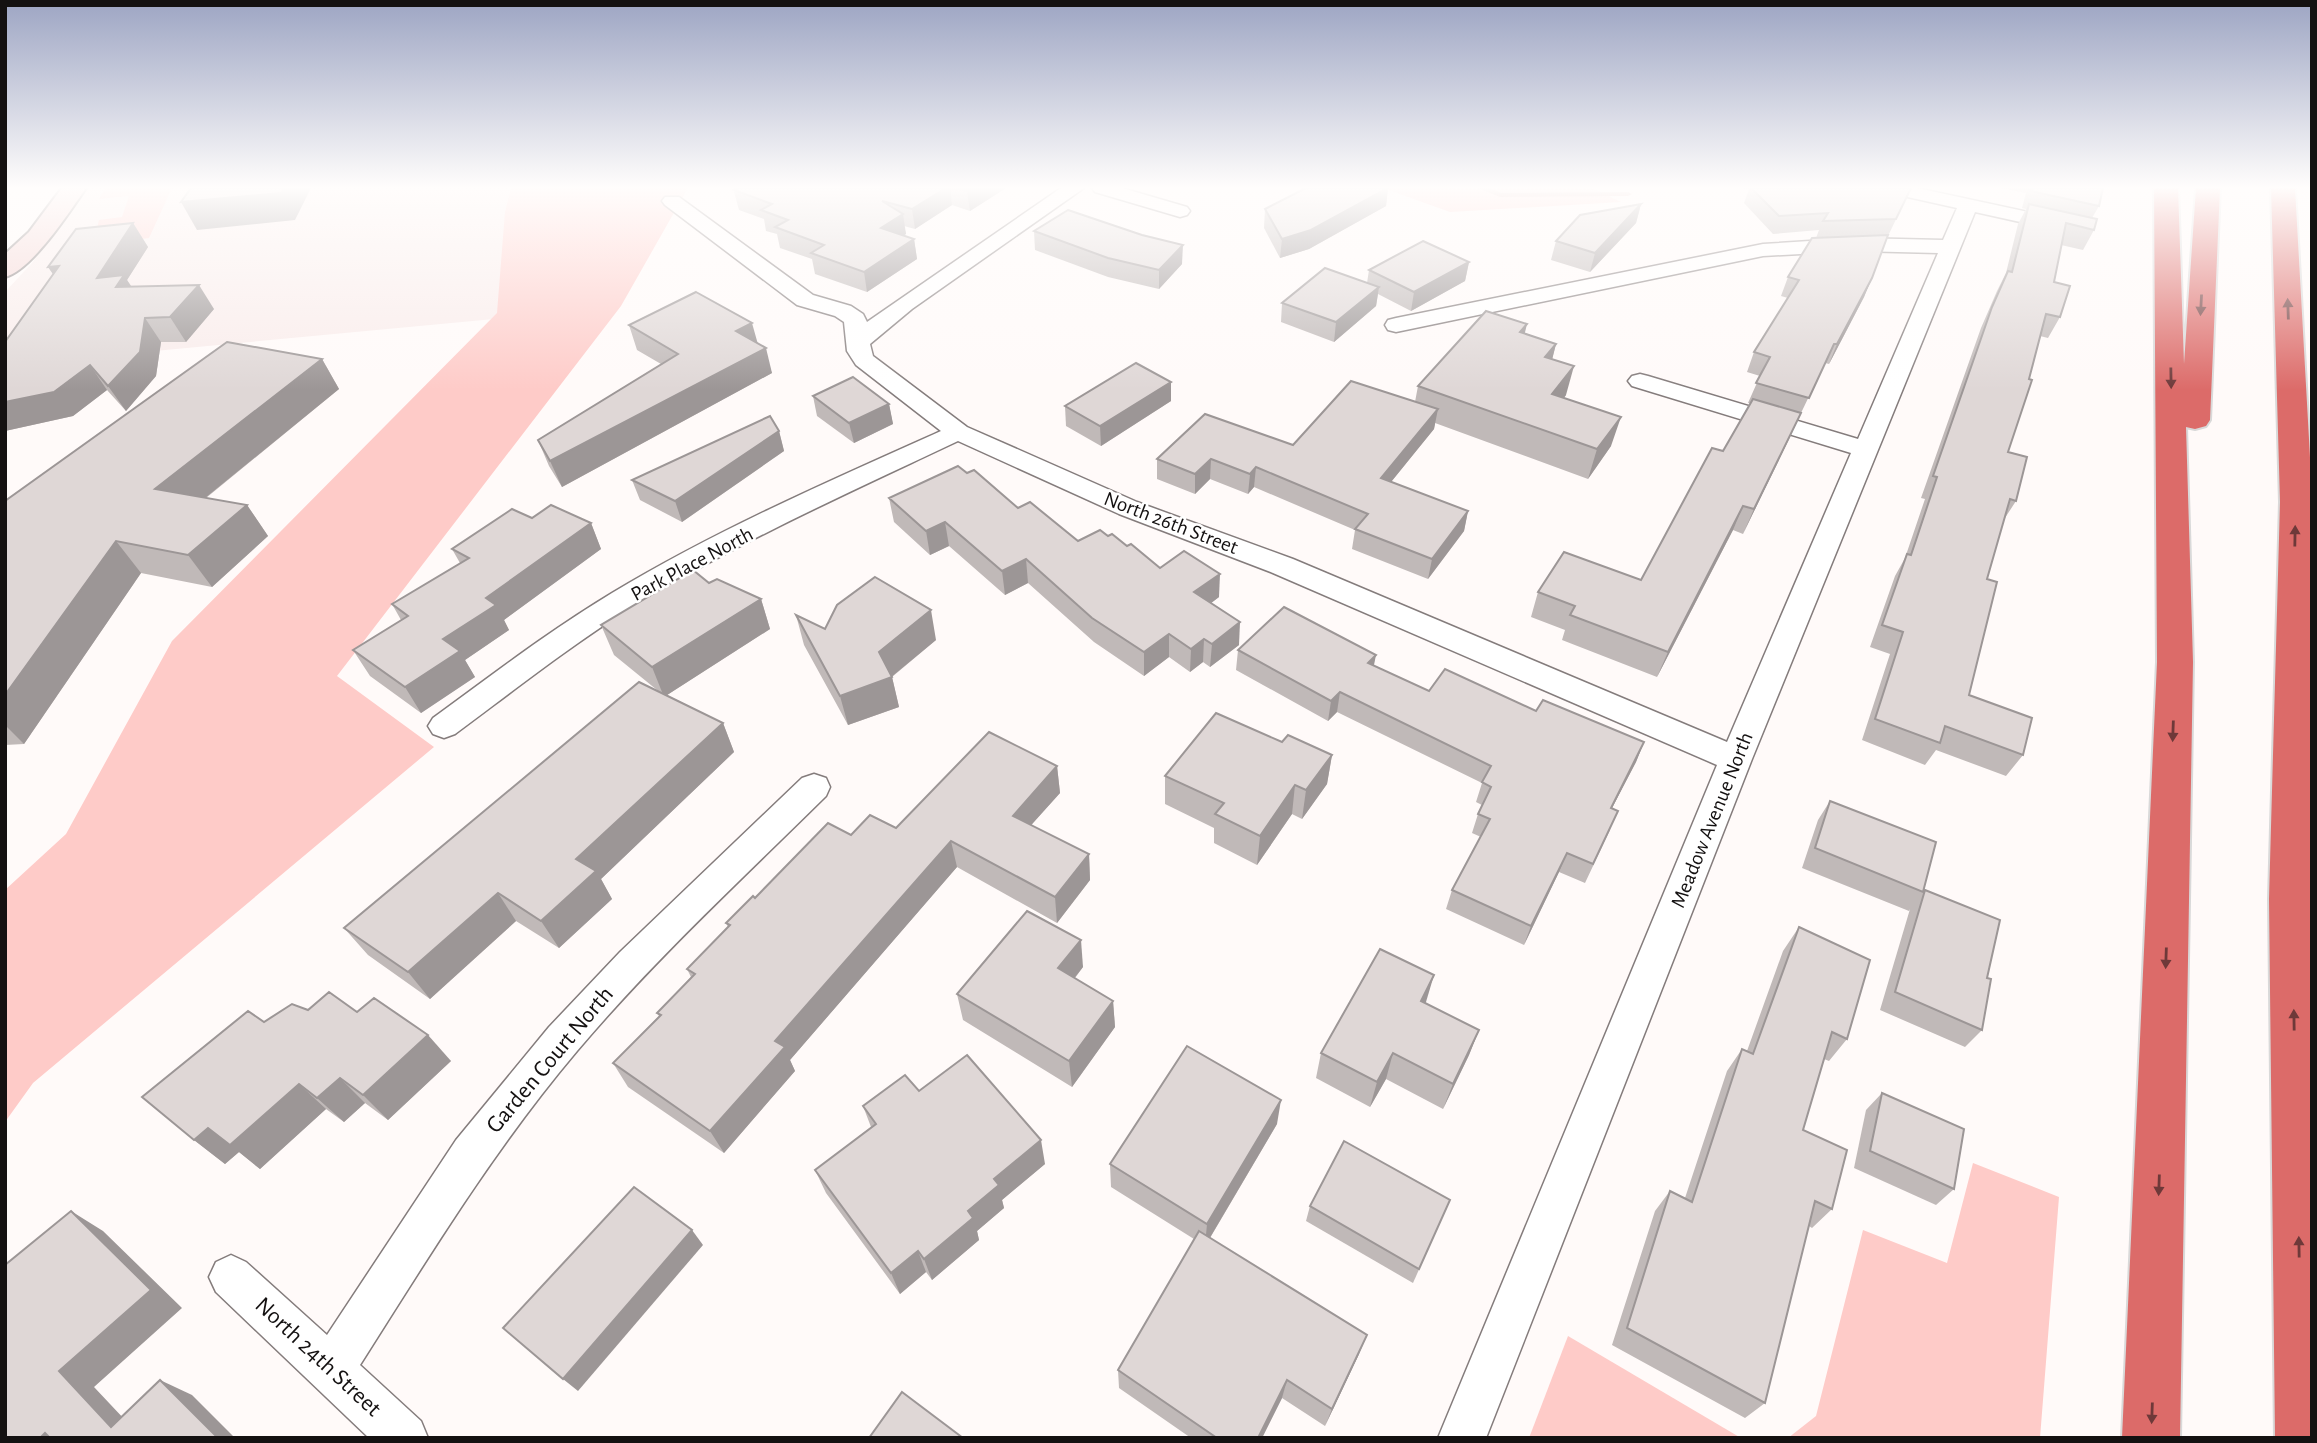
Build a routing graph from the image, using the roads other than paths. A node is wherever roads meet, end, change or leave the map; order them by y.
1 (19, 255) edge
2 (745, 255) edge
3 (975, 255) edge
4 (1737, 255) edge
5 (1947, 255) edge
6 (2167, 255) edge
7 (2203, 255) edge
8 (2286, 255) edge
9 (5, 269) edge
10 (1396, 325) dead end
11 (859, 342) junction
12 (1640, 381) dead end
13 (958, 432) junction
14 (1865, 449) junction
15 (2312, 576) edge
16 (2175, 662) junction
17 (444, 726) dead end
18 (1736, 760) junction
19 (814, 787) dead end
20 (2291, 898) junction
21 (231, 1277) dead end
22 (331, 1369) junction
23 (404, 1438) edge
24 (1462, 1438) edge
25 (2151, 1438) edge
26 (2304, 1438) edge

1 - 9 street
2 - 11 street, North 26th Street
3 - 11 street
4 - 10 street
5 - 14 street, Meadow Avenue North
6 -> 16 highway
7 -> 16 highway
20 -> 8 highway
11 - 13 street, North 26th Street
12 - 14 street
13 - 17 street, Park Place North
13 - 18 street, North 26th Street
14 - 18 street, Meadow Avenue North
15 - 20 highway
16 -> 25 highway
18 - 24 street, Meadow Avenue North
19 - 22 street, Garden Court North
26 -> 20 highway
21 - 22 street, North 24th Street
22 - 23 street, North 24th Street

